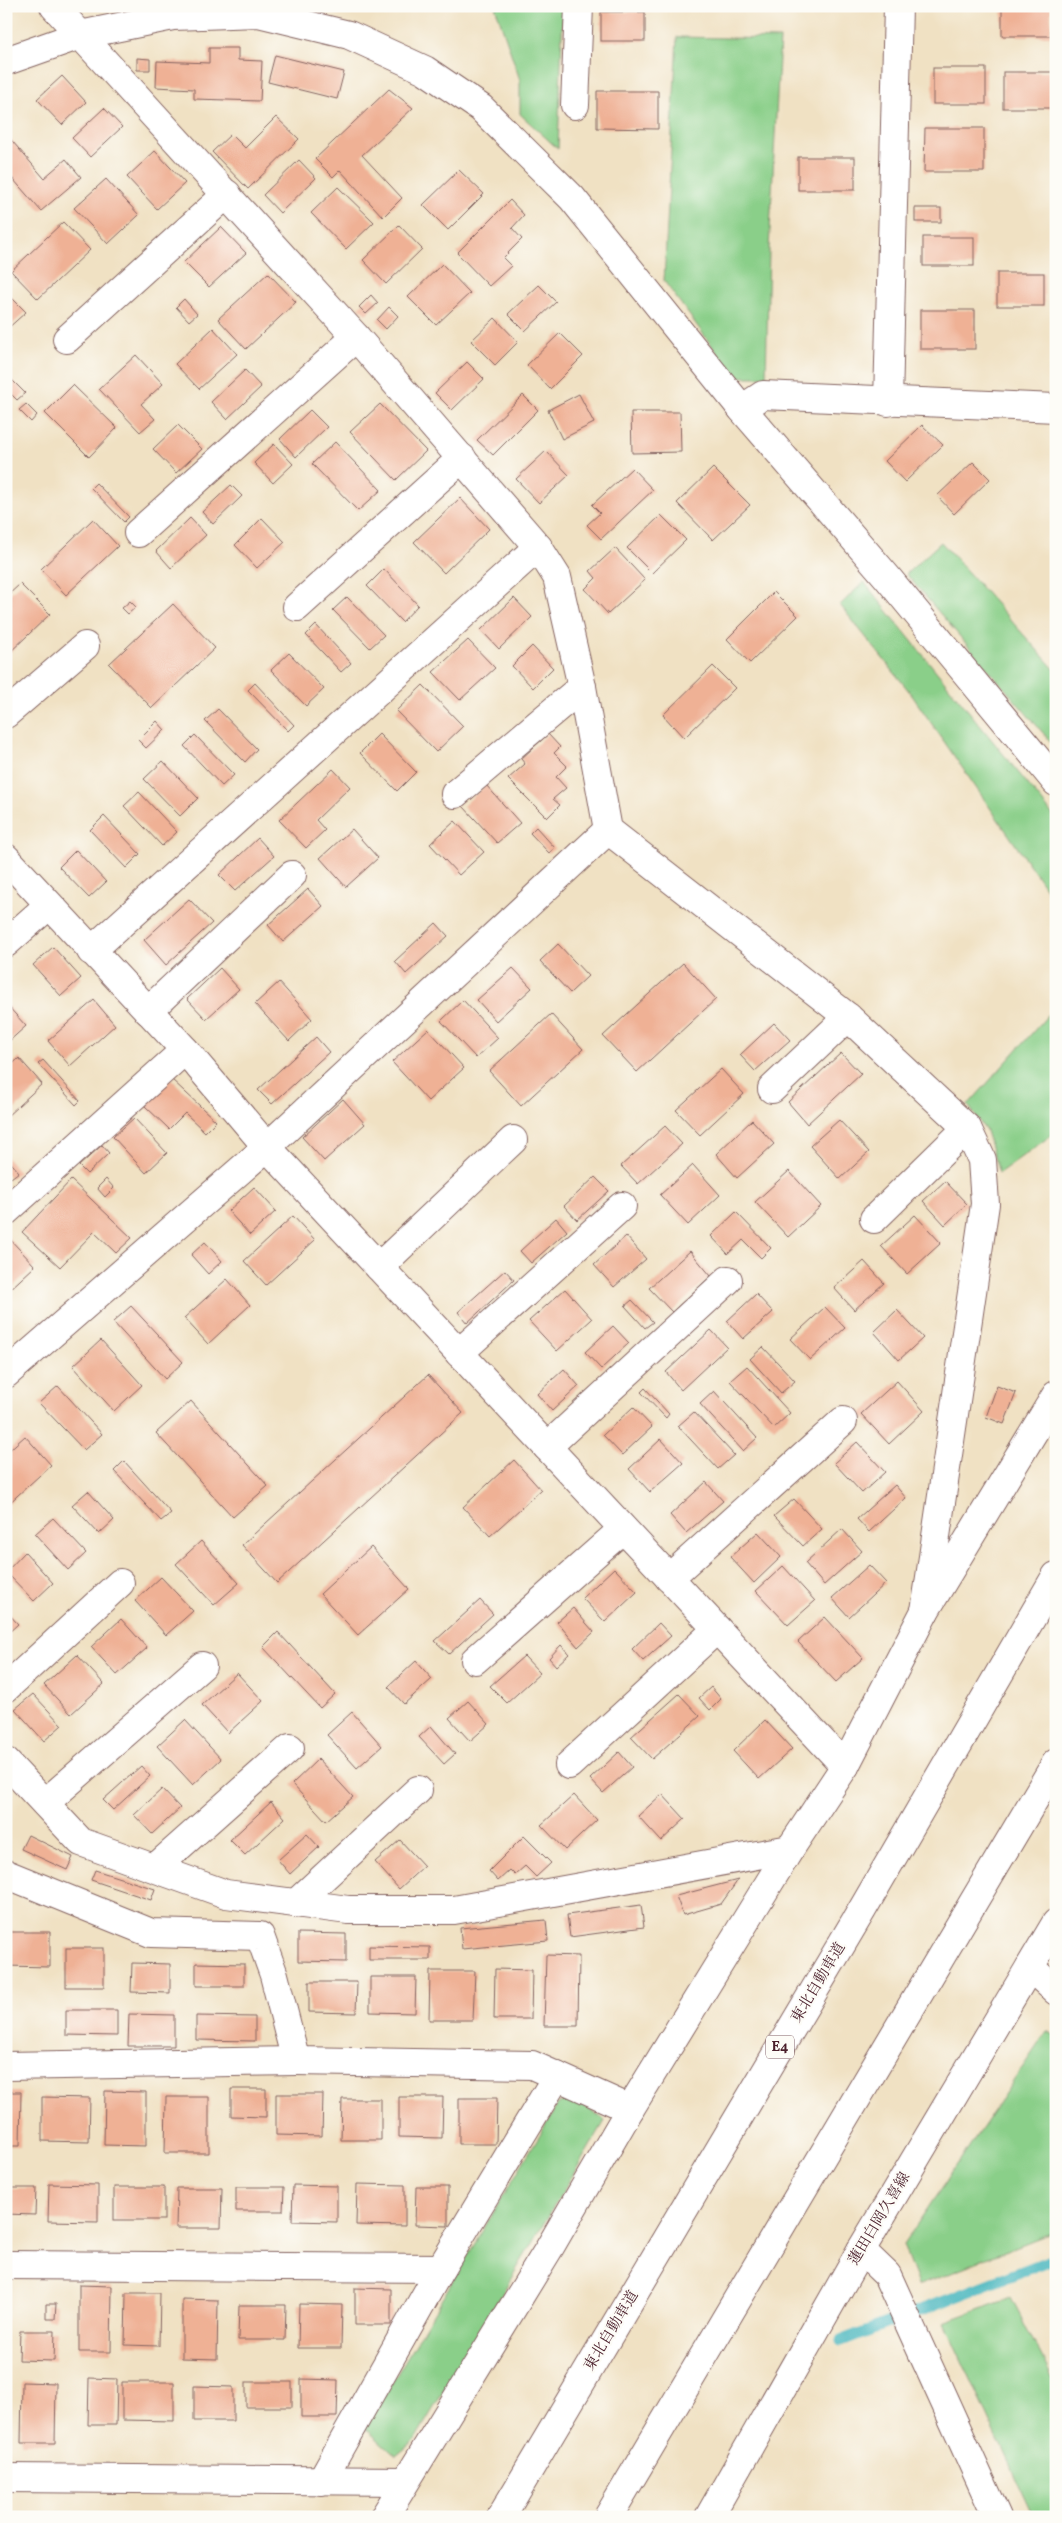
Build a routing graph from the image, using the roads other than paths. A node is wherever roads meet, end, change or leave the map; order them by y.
1 (54, 6) edge
2 (579, 6) edge
3 (898, 6) edge
4 (176, 11) edge
5 (80, 35) junction
6 (6, 61) edge
7 (575, 105) dead end
8 (227, 194) junction
9 (356, 337) junction
10 (67, 338) dead end
11 (888, 402) junction
12 (1056, 408) edge
13 (742, 409) junction
14 (462, 458) junction
15 (138, 534) dead end
16 (538, 547) junction
17 (297, 607) dead end
18 (85, 646) dead end
19 (582, 687) junction
20 (6, 714) edge
21 (1056, 782) edge
22 (456, 794) dead end
23 (608, 830) junction
24 (6, 858) edge
25 (292, 875) dead end
26 (48, 904) junction
27 (6, 943) edge
28 (92, 952) junction
29 (148, 1012) junction
30 (848, 1017) junction
31 (185, 1050) junction
32 (772, 1089) dead end
33 (967, 1128) junction
34 (513, 1140) dead end
35 (267, 1147) junction
36 (622, 1206) dead end
37 (6, 1211) edge
38 (874, 1219) dead end
39 (379, 1267) junction
40 (728, 1280) dead end
41 (459, 1353) junction
42 (6, 1374) edge
43 (1056, 1395) edge
44 (843, 1421) dead end
45 (547, 1447) junction
46 (623, 1529) junction
47 (1056, 1576) edge
48 (669, 1578) junction
49 (120, 1583) dead end
50 (925, 1611) junction
51 (717, 1629) junction
52 (474, 1660) dead end
53 (202, 1666) dead end
54 (6, 1688) edge
55 (290, 1748) dead end
56 (6, 1762) edge
57 (1056, 1763) edge
58 (569, 1765) dead end
59 (845, 1766) junction
60 (418, 1790) dead end
61 (45, 1803) junction
62 (790, 1849) junction
63 (155, 1868) junction
64 (6, 1874) edge
65 (296, 1903) junction
66 (1056, 1923) edge
67 (1030, 1967) junction
68 (1056, 1990) edge
69 (296, 2061) junction
70 (6, 2066) edge
71 (557, 2076) junction
72 (630, 2109) junction
73 (861, 2250) junction
74 (6, 2265) edge
75 (441, 2268) junction
76 (6, 2478) edge
77 (321, 2481) junction
78 (405, 2481) junction
79 (384, 2517) edge
80 (501, 2517) edge
81 (608, 2517) edge
82 (709, 2517) edge
83 (997, 2517) edge

1 - 5 main road
2 - 7 main road
3 - 11 main road
4 - 5 main road
4 - 13 main road
5 - 6 main road
5 - 8 main road
8 - 9 main road
8 - 10 main road
9 - 14 main road
9 - 15 main road
11 - 12 main road
11 - 13 main road
13 - 21 main road
14 - 16 main road
14 - 17 main road
16 - 19 main road
16 - 28 main road
18 - 20 main road
19 - 22 main road
19 - 23 main road
23 - 30 main road
23 - 35 main road
24 - 26 main road
25 - 29 main road
26 - 27 main road
26 - 28 main road
28 - 29 main road
29 - 31 main road
30 - 32 main road
30 - 33 main road
31 - 35 main road
31 - 37 main road
33 - 38 main road
33 - 50 main road
34 - 39 main road
35 - 39 main road
35 - 42 main road
36 - 41 main road
39 - 41 main road
40 - 45 main road
41 - 45 main road
43 - 50 main road
44 - 48 main road
45 - 46 main road
46 - 48 main road
46 - 52 main road
47 - 80 main road, 東北自動車道 / E4
48 - 51 main road
49 - 54 main road
50 - 59 main road
51 - 58 main road
51 - 59 main road
53 - 61 main road
55 - 63 main road
56 - 61 main road
57 - 81 main road
59 - 62 main road
60 - 65 main road
61 - 63 main road
62 - 65 main road
62 - 72 main road
63 - 65 main road
64 - 69 main road
66 - 67 main road, 蓮田白岡久喜線
67 - 68 main road
67 - 73 main road, 蓮田白岡久喜線
69 - 70 main road
69 - 71 main road
71 - 72 main road
71 - 75 main road
72 - 78 main road
73 - 82 main road, 蓮田白岡久喜線
73 - 83 main road
74 - 75 main road
75 - 77 main road
76 - 77 main road
77 - 78 main road
78 - 79 main road

